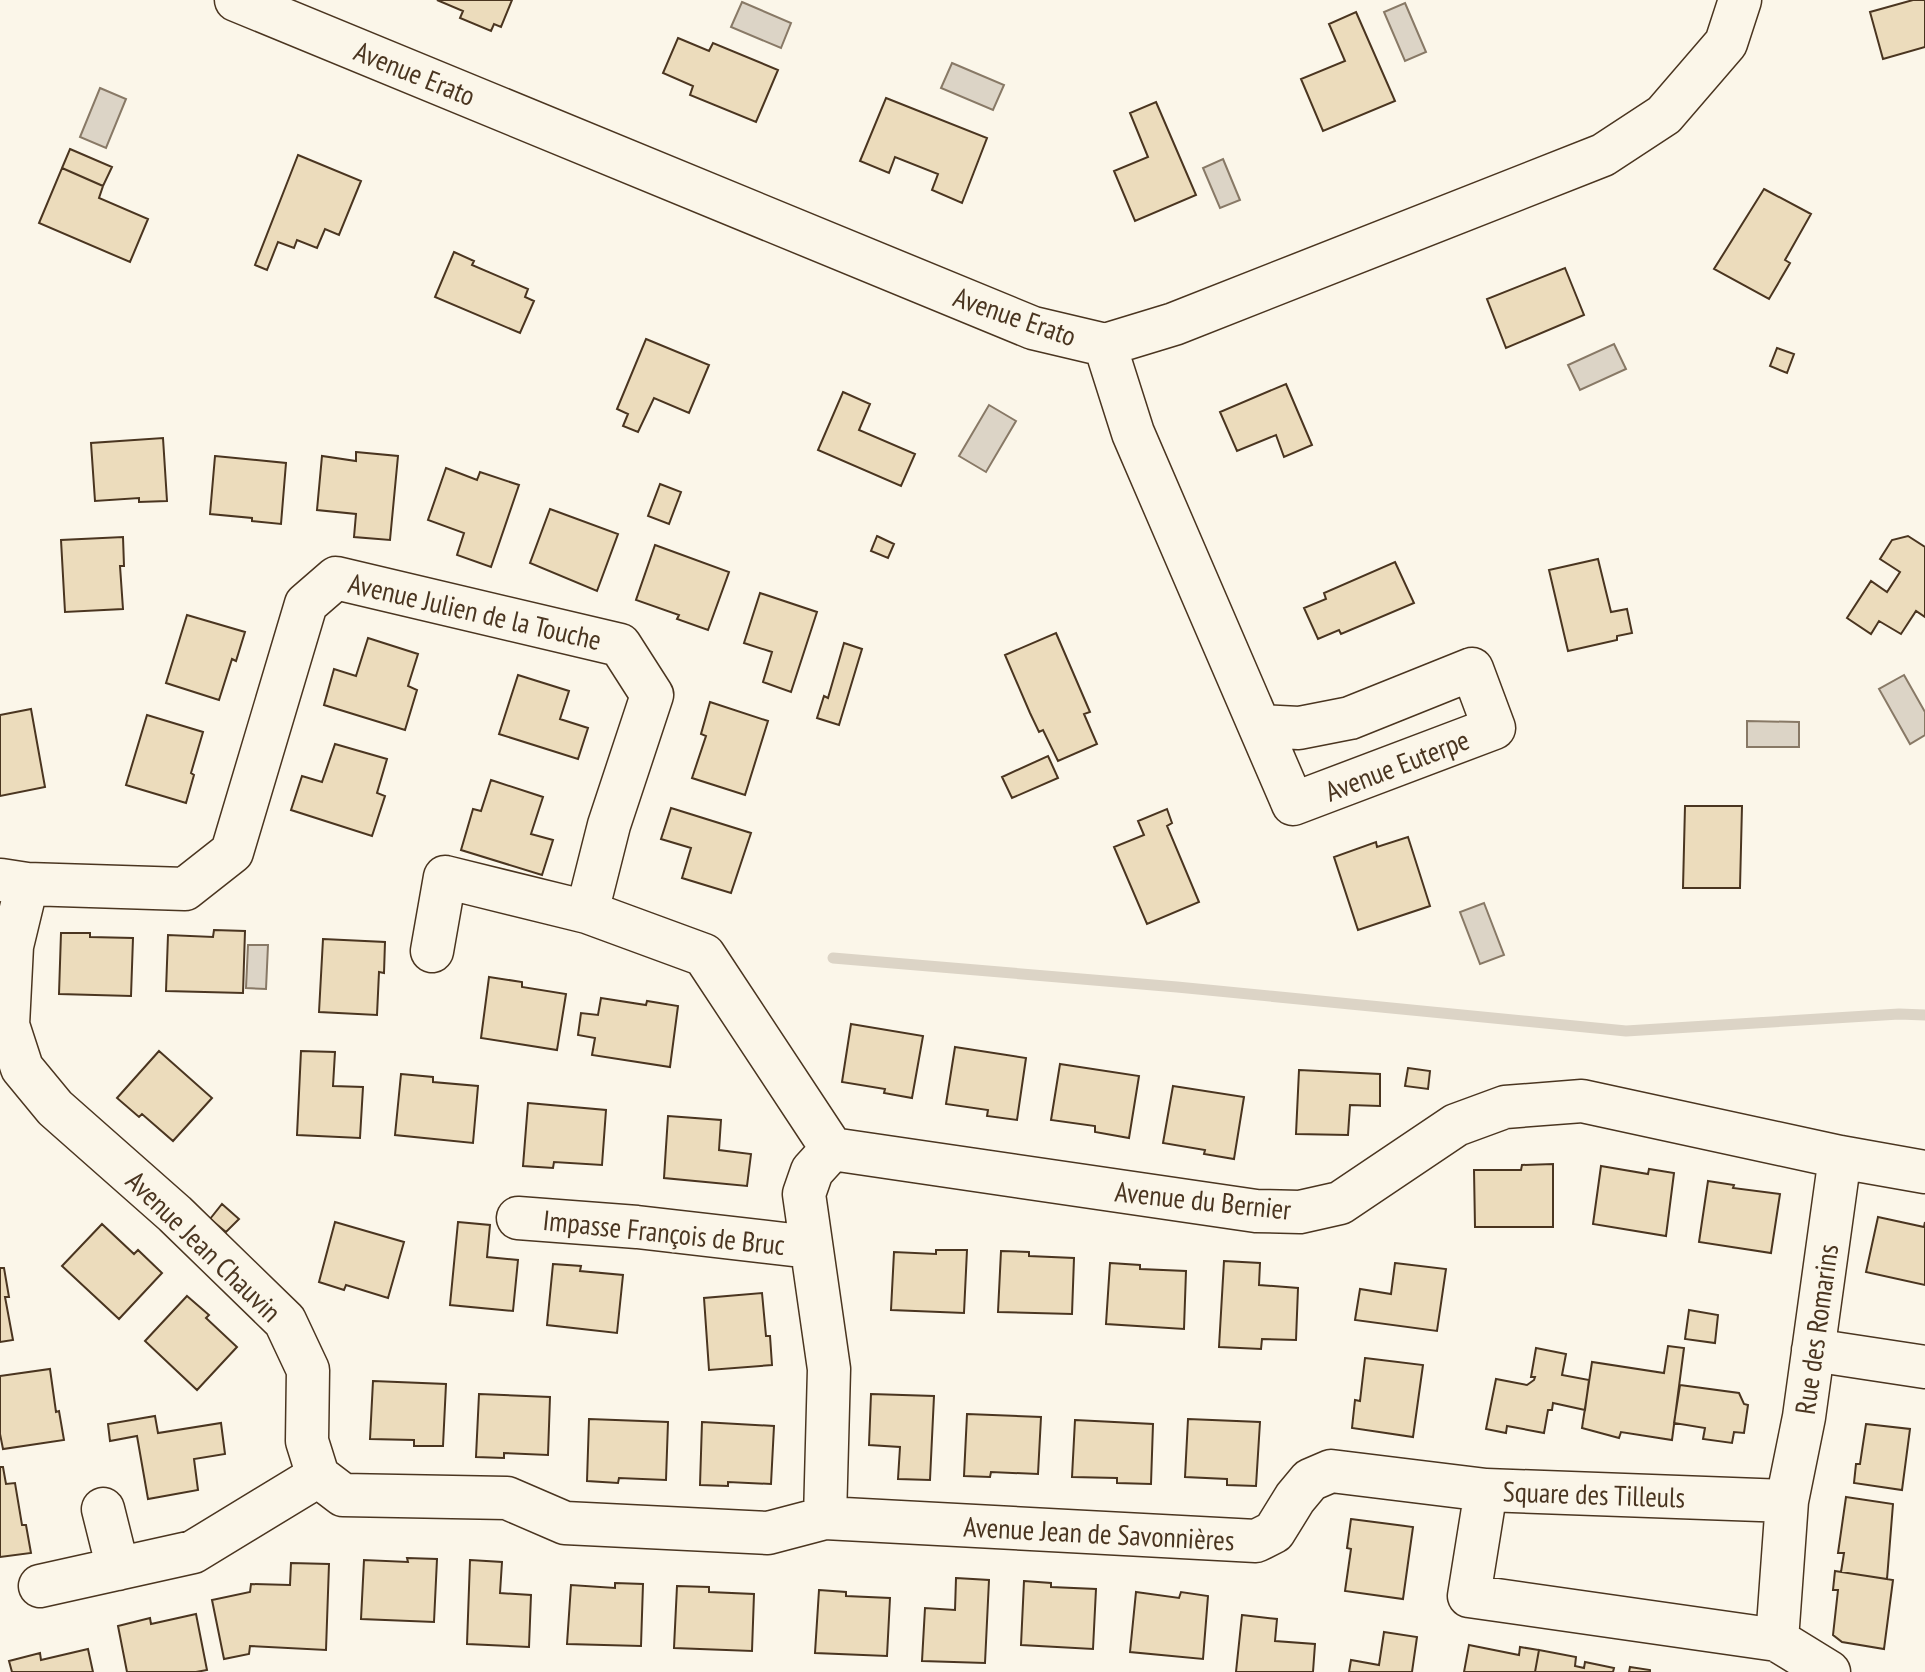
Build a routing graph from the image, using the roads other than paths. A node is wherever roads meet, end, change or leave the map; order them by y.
1 (236, 0) edge
2 (1740, 0) edge
3 (1105, 345) junction
4 (1260, 726) junction
5 (13, 882) edge
6 (587, 912) junction
7 (432, 951) dead end
8 (832, 1149) junction
9 (1840, 1157) junction
10 (1925, 1172) edge
11 (518, 1218) dead end
12 (810, 1247) junction
13 (1813, 1350) junction
14 (1925, 1367) edge
15 (318, 1476) junction
16 (1486, 1490) junction
17 (1787, 1501) junction
18 (103, 1509) dead end
19 (825, 1518) junction
20 (118, 1569) junction
21 (40, 1586) dead end
22 (1777, 1640) junction
23 (1829, 1672) edge

1 - 3 street, Avenue Erato
2 - 3 street, Avenue Erato
3 - 4 street, Avenue Euterpe
4 - 4 street, Avenue Euterpe
5 - 6 street, Avenue Julien de la Touche
5 - 15 street, Avenue Jean Chauvin
6 - 7 street
6 - 8 street
8 - 9 street, Avenue du Bernier
8 - 12 street
9 - 10 street, Avenue du Bernier
9 - 13 street, Rue des Romarins
11 - 12 street, Impasse François de Bruc
12 - 19 street
13 - 14 street
13 - 17 street, Rue des Romarins
15 - 19 street
15 - 20 street
16 - 17 street, Square des Tilleuls
16 - 19 street, Avenue Jean de Savonnières
16 - 22 street, Square des Tilleuls
17 - 22 street
18 - 20 street
20 - 21 street
22 - 23 street

